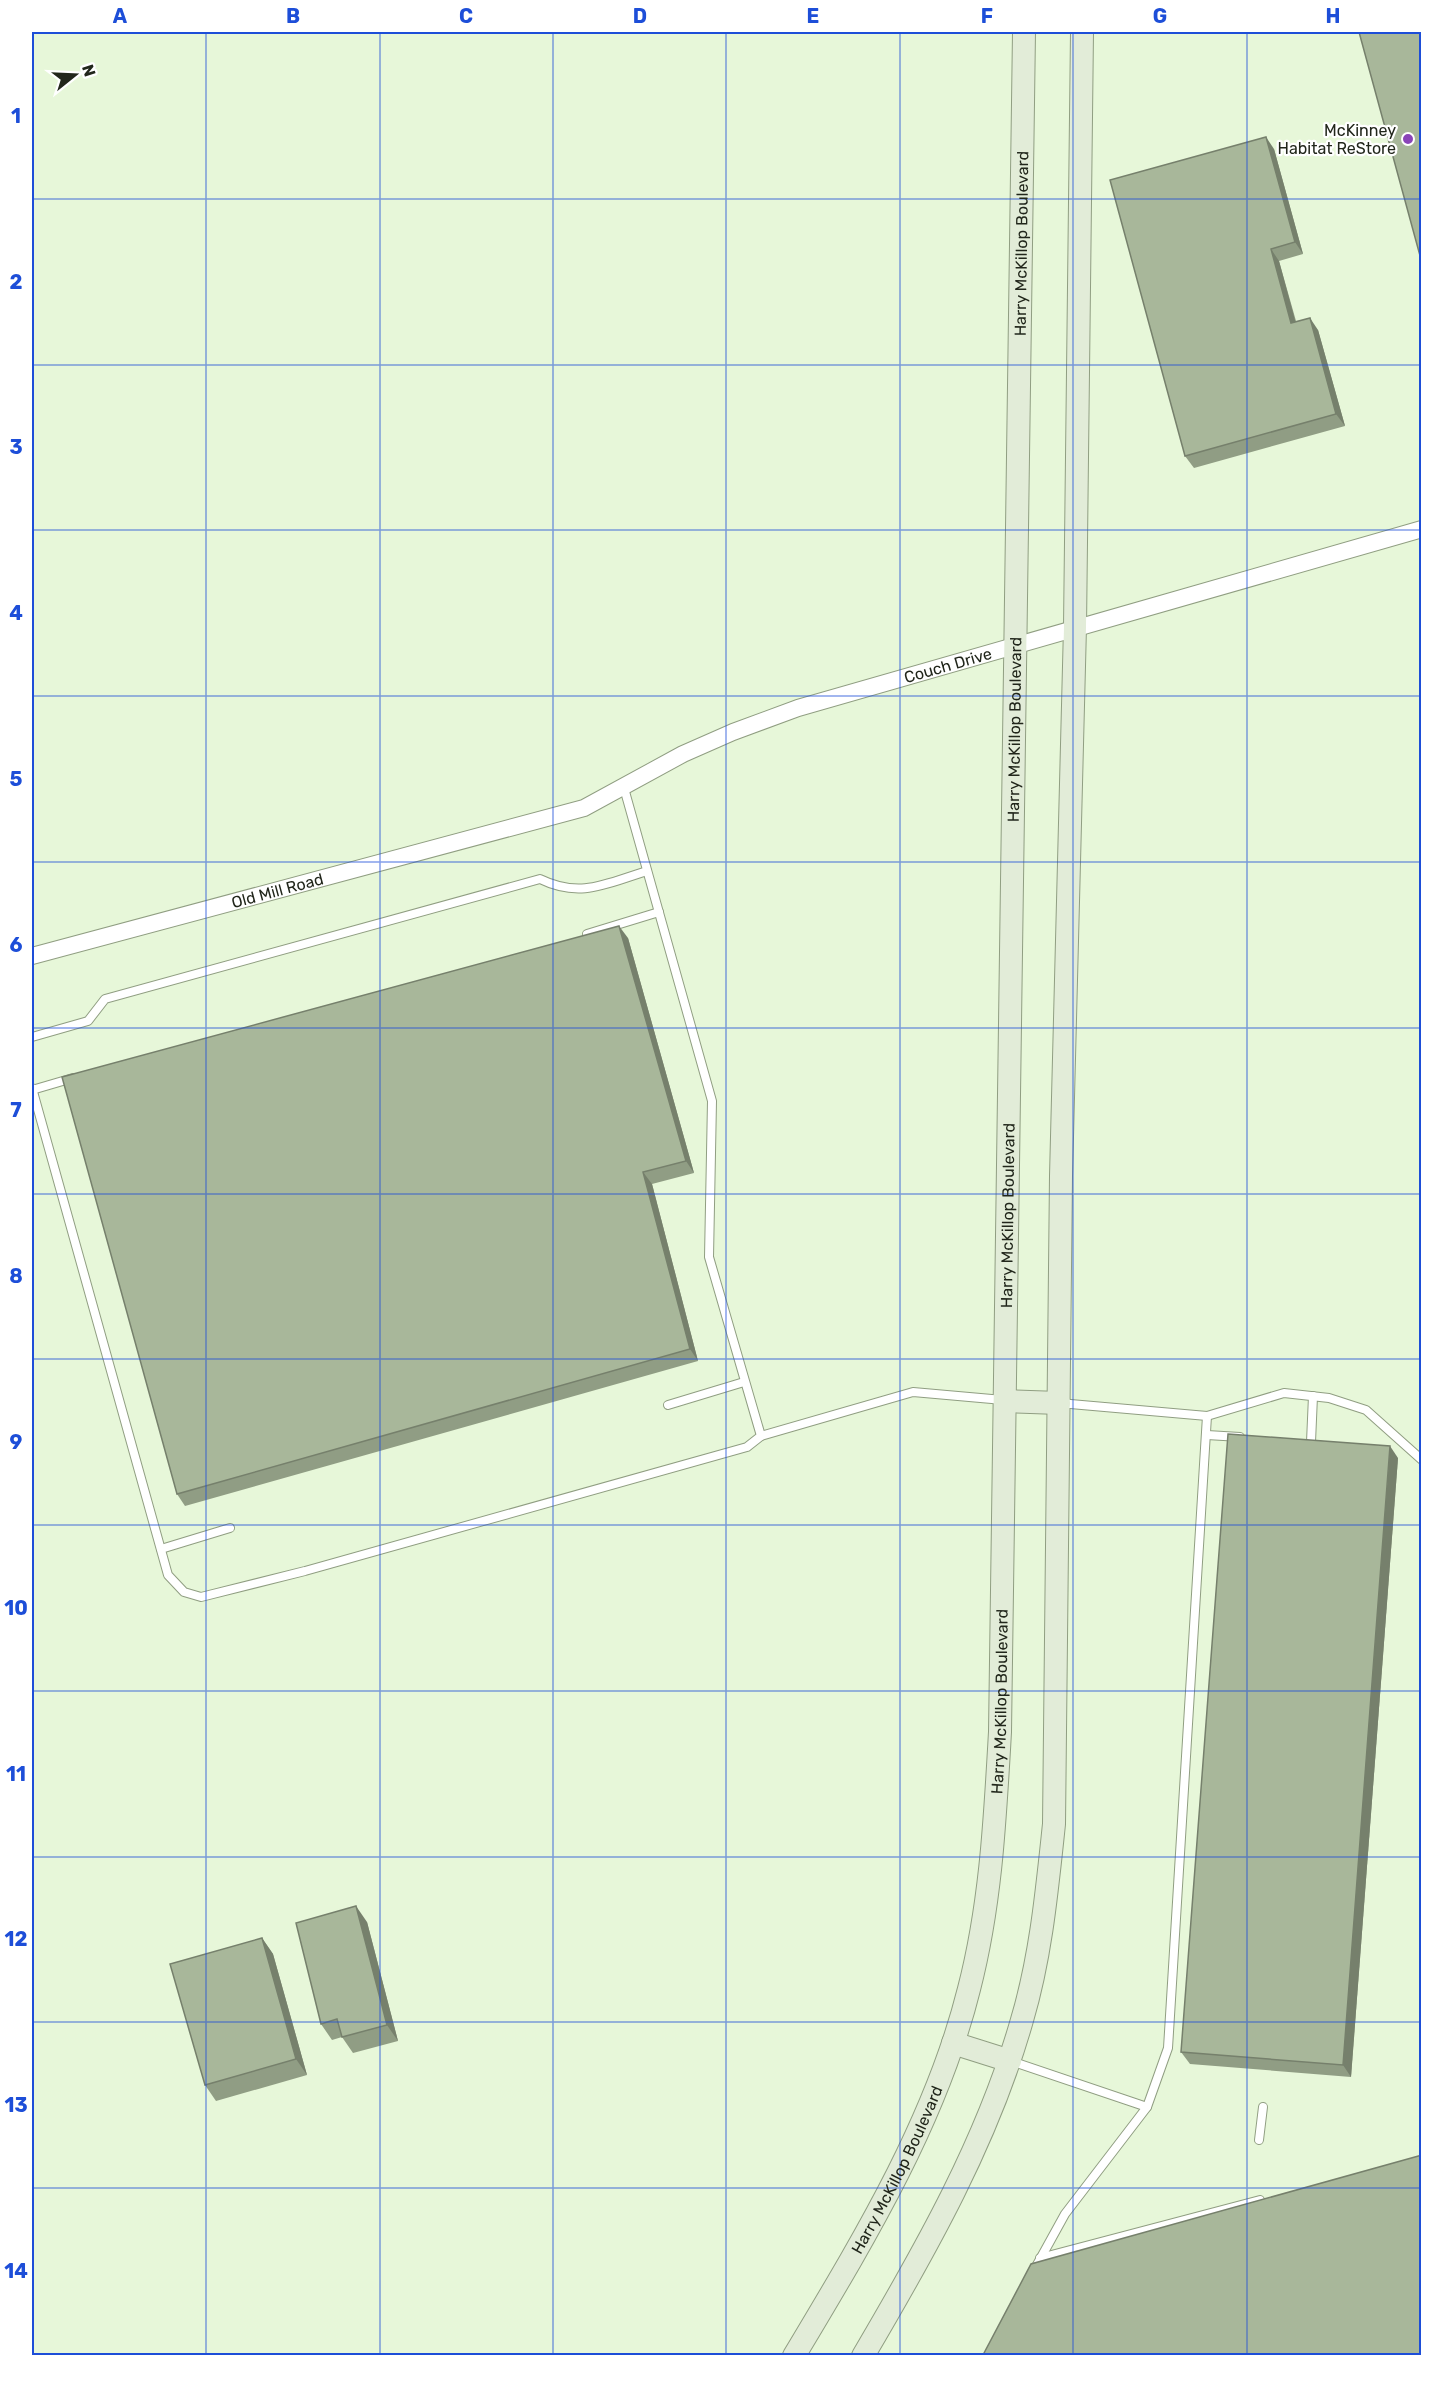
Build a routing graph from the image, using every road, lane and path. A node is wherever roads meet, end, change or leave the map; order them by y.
1 (1024, 32) edge
2 (1082, 32) edge
3 (1422, 529) edge
4 (1076, 627) junction
5 (1016, 645) junction
6 (624, 788) junction
7 (523, 825) joint
8 (647, 871) junction
9 (659, 912) junction
10 (587, 934) edge
11 (32, 956) edge
12 (32, 1037) edge
13 (88, 1074) edge
14 (32, 1089) edge
15 (744, 1382) junction
16 (1313, 1396) junction
17 (1005, 1401) junction
18 (1059, 1403) junction
19 (668, 1405) dead end
20 (1207, 1416) junction
21 (1207, 1435) junction
22 (761, 1436) junction
23 (1253, 1438) edge
24 (1299, 1441) edge
25 (1311, 1442) junction
26 (1321, 1443) edge
27 (1422, 1460) edge
28 (230, 1528) dead end
29 (161, 1549) junction
30 (953, 2043) junction
31 (1010, 2061) junction
32 (1147, 2107) junction
33 (1263, 2107) dead end
34 (1259, 2140) dead end
35 (1271, 2197) edge
36 (1040, 2258) junction
37 (1029, 2278) edge
38 (794, 2355) edge
39 (863, 2355) edge

1 - 5 main road, Harry McKillop Boulevard
2 - 4 main road
3 - 4 street, Couch Drive
4 - 5 street, Couch Drive
4 - 18 main road
5 - 6 street, Couch Drive
5 - 17 main road, Harry McKillop Boulevard
6 - 7 street, Couch Drive
6 - 8 lane
7 - 11 street, Old Mill Road
8 - 9 lane
8 - 12 lane
9 - 10 lane
9 - 15 lane
13 - 14 lane
14 - 29 lane
15 - 19 lane
15 - 22 lane
16 - 20 lane
16 - 25 lane
16 - 27 lane
17 - 18 main road
17 - 22 lane
17 - 30 main road, Harry McKillop Boulevard
18 - 20 lane
18 - 31 main road
20 - 21 lane
21 - 23 lane
21 - 32 lane
22 - 29 lane
24 - 25 lane
25 - 26 lane
28 - 29 lane
30 - 31 main road
30 - 38 main road, Harry McKillop Boulevard
31 - 32 lane
31 - 39 main road
32 - 36 lane
33 - 34 lane
35 - 36 lane
36 - 37 lane

